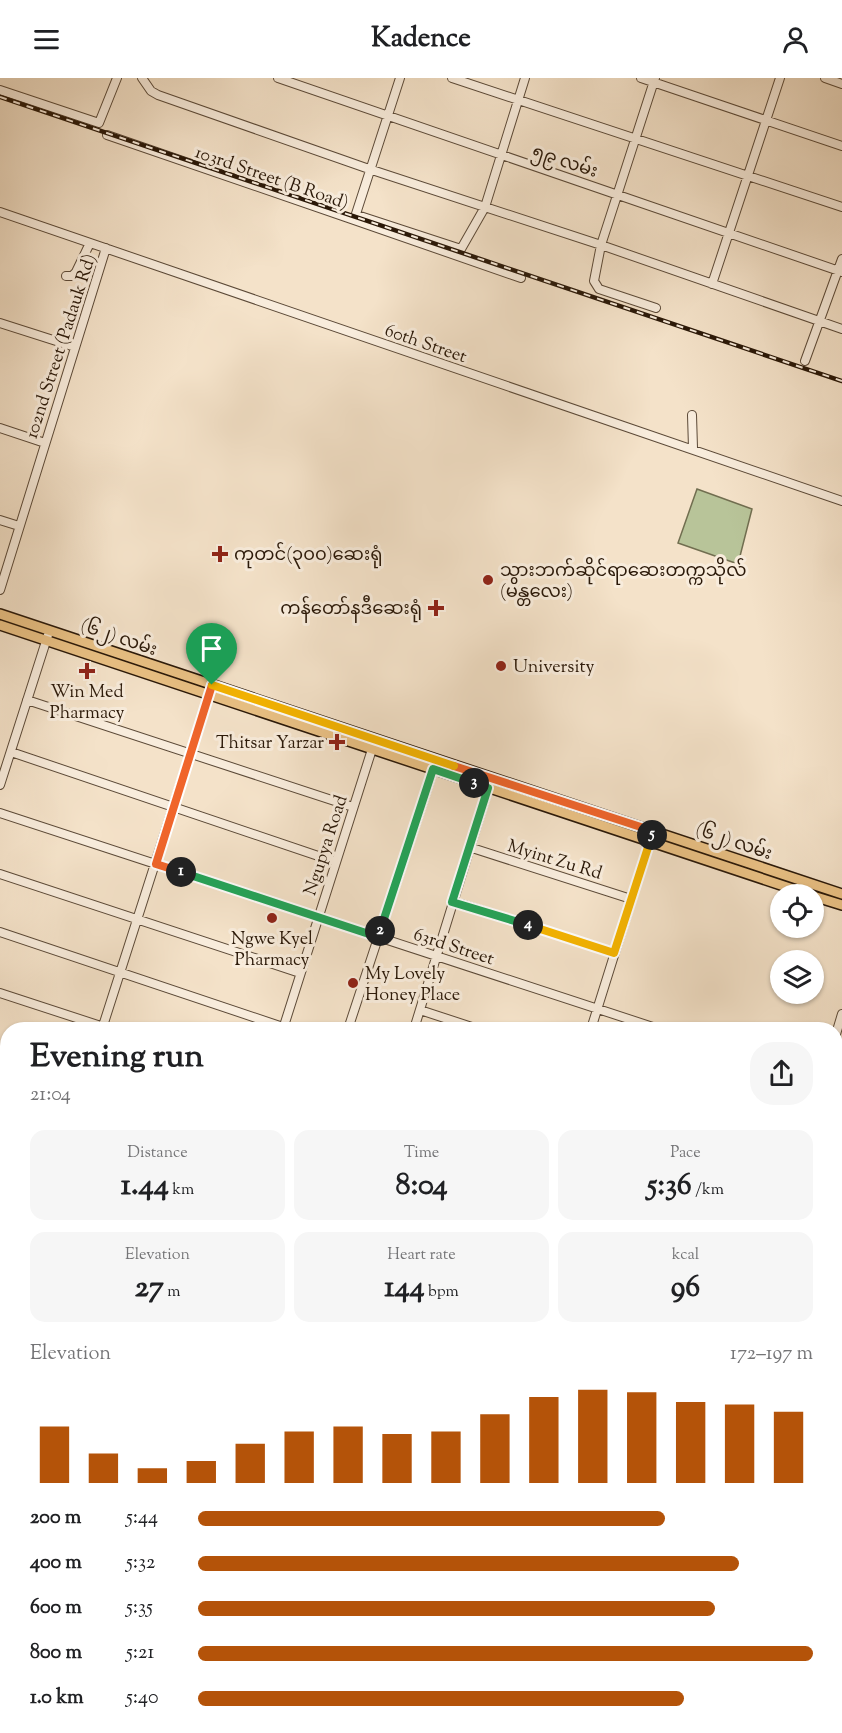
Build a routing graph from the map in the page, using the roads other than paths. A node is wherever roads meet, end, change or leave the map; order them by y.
1 (117, 78) edge
2 (141, 78) edge
3 (278, 78) edge
4 (400, 78) edge
5 (452, 78) edge
6 (525, 78) edge
7 (641, 78) edge
8 (780, 78) edge
9 (825, 78) edge
10 (654, 80) edge
11 (842, 84) edge
12 (0, 90) edge
13 (518, 100) junction
14 (388, 115) junction
15 (765, 121) junction
16 (107, 135) dead end
17 (636, 138) junction
18 (842, 146) edge
19 (499, 156) junction
20 (369, 169) junction
21 (748, 176) junction
22 (618, 194) junction
23 (485, 207) junction
24 (842, 207) edge
25 (0, 212) edge
26 (355, 218) junction
27 (729, 232) junction
28 (90, 243) junction
29 (601, 244) junction
30 (106, 248) junction
31 (460, 249) junction
32 (457, 258) junction
33 (842, 259) edge
34 (840, 271) edge
35 (66, 276) dead end
36 (521, 278) dead end
37 (712, 284) junction
38 (656, 308) dead end
39 (821, 322) junction
40 (0, 323) edge
41 (842, 329) edge
42 (75, 347) junction
43 (805, 361) dead end
44 (692, 415) dead end
45 (0, 428) edge
46 (45, 443) junction
47 (693, 448) junction
48 (842, 501) edge
49 (0, 520) edge
50 (19, 526) junction
51 (0, 590) edge
52 (0, 614) edge
53 (0, 625) edge
54 (50, 631) junction
55 (46, 642) junction
56 (212, 685) junction
57 (209, 695) junction
58 (27, 700) junction
59 (375, 739) junction
60 (372, 750) junction
61 (11, 752) junction
62 (191, 752) junction
63 (435, 765) junction
64 (490, 783) junction
65 (0, 785) edge
66 (353, 807) junction
67 (174, 808) junction
68 (0, 813) edge
69 (652, 836) junction
70 (469, 848) junction
71 (336, 862) junction
72 (156, 864) junction
73 (0, 874) edge
74 (781, 884) edge
75 (842, 894) edge
76 (631, 899) junction
77 (824, 899) edge
78 (452, 902) junction
79 (842, 905) edge
80 (317, 917) junction
81 (137, 920) junction
82 (0, 932) edge
83 (378, 937) junction
84 (614, 953) junction
85 (436, 956) junction
86 (121, 972) junction
87 (300, 973) junction
88 (0, 993) edge
89 (420, 1010) junction
90 (597, 1010) junction
91 (87, 1022) edge
92 (107, 1022) edge
93 (266, 1022) edge
94 (285, 1022) edge
95 (350, 1022) edge
96 (416, 1022) edge
97 (457, 1022) edge
98 (593, 1022) edge
99 (636, 1022) edge

1 - 12 street
2 - 20 street
3 - 14 street, ၅၉ လမ်း
4 - 14 street, 103rd Street (B Road)
5 - 13 street
6 - 13 street
7 - 10 street
8 - 15 street
9 - 11 street
10 - 15 street
10 - 17 street
13 - 17 street
13 - 19 street
14 - 19 street, ၅၉ လမ်း
14 - 20 street, 103rd Street (B Road)
15 - 18 street
15 - 21 street
16 - 26 street, 103rd Street (B Road)
17 - 21 street
17 - 22 street
19 - 22 street, ၅၉ လမ်း
19 - 23 street
20 - 23 street
20 - 26 street, 103rd Street (B Road)
21 - 24 street
21 - 27 street
22 - 27 street, ၅၉ လမ်း
22 - 29 street
23 - 29 street
23 - 31 street
25 - 28 street, 60th Street
26 - 31 street
26 - 32 street
27 - 34 street, ၅၉ လမ်း
27 - 37 street
28 - 30 street, 60th Street
28 - 35 street
29 - 37 street
29 - 38 street
30 - 42 street, 102nd Street (Padauk Rd)
30 - 47 street, 60th Street
31 - 32 street
32 - 36 street
33 - 34 street
34 - 39 street
37 - 39 street
39 - 41 street
39 - 43 street
40 - 42 street
42 - 46 street, 102nd Street (Padauk Rd)
44 - 47 street
45 - 46 street
46 - 50 street, 102nd Street (Padauk Rd)
47 - 48 street, 60th Street
49 - 50 street
50 - 51 street, 102nd Street (Padauk Rd)
52 - 54 main road, (၆၂) လမ်း
53 - 55 main road, (၆၂) လမ်း
54 - 55 street
54 - 56 main road, (၆၂) လမ်း
55 - 57 main road, (၆၂) လမ်း
55 - 58 street
56 - 57 street
56 - 59 main road, (၆၂) လမ်း
57 - 60 main road, (၆၂) လမ်း
57 - 62 street
58 - 61 street
58 - 62 street
59 - 60 street, Ngupya Road
59 - 63 main road, (၆၂) လမ်း
60 - 63 main road, (၆၂) လမ်း
60 - 66 street, Ngupya Road
61 - 65 street
61 - 67 street
62 - 66 street
62 - 67 street
63 - 64 main road, (၆၂) လမ်း
63 - 83 street
64 - 69 main road, (၆၂) လမ်း
64 - 70 street
66 - 71 street, Ngupya Road
67 - 71 street
67 - 72 street
68 - 72 street, 63rd Street
69 - 74 main road, (၆၂) လမ်း
69 - 75 main road, (၆၂) လမ်း
69 - 76 street
70 - 76 street, Myint Zu Rd
70 - 78 street
71 - 80 street, Ngupya Road
72 - 80 street, 63rd Street
72 - 81 street
73 - 81 street
76 - 84 street
77 - 79 main road
78 - 84 street
78 - 85 street
80 - 83 street, 63rd Street
80 - 87 street, Ngupya Road
81 - 86 street
81 - 87 street
82 - 86 street
83 - 85 street, 63rd Street
83 - 95 street
84 - 90 street
85 - 89 street
85 - 90 street, 63rd Street
86 - 92 street
86 - 93 street
87 - 94 street, Ngupya Road
88 - 91 street
89 - 96 street
89 - 97 street
90 - 98 street
90 - 99 street, 63rd Street

